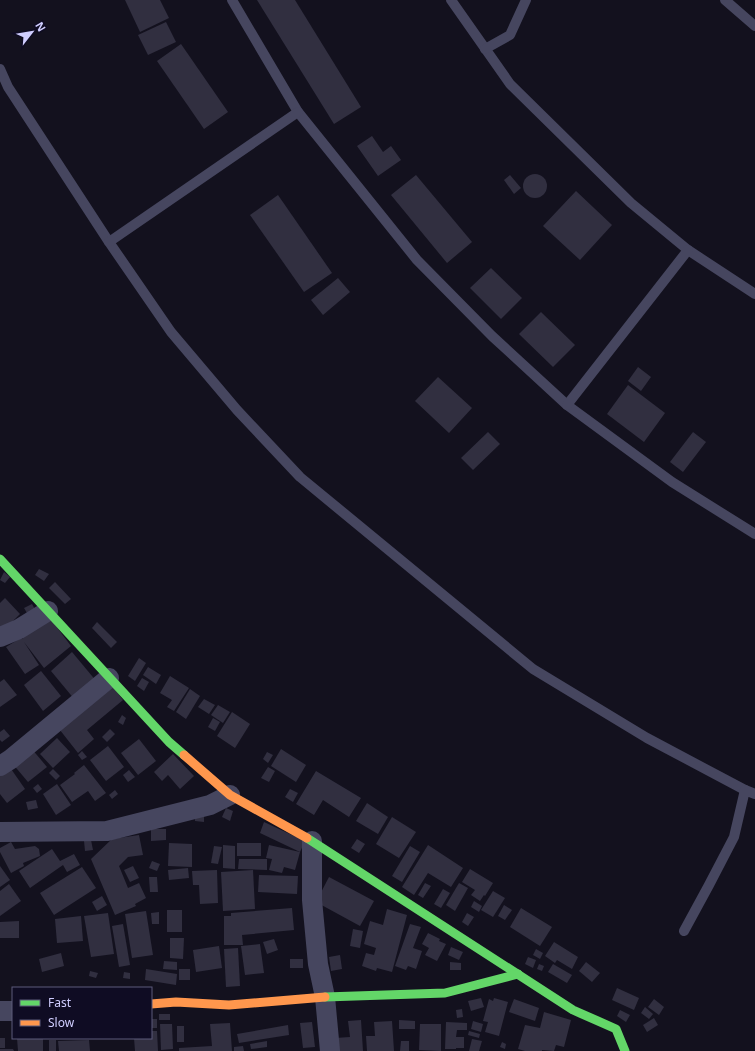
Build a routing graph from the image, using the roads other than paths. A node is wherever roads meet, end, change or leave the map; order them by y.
1 (232, 0) edge
2 (451, 0) edge
3 (526, 0) edge
4 (725, 0) edge
5 (755, 26) edge
6 (485, 49) junction
7 (0, 69) edge
8 (298, 112) junction
9 (109, 242) junction
10 (688, 250) junction
11 (755, 294) edge
12 (567, 405) junction
13 (755, 534) edge
14 (0, 559) edge
15 (48, 611) junction
16 (0, 637) edge
17 (109, 678) junction
18 (0, 766) edge
19 (750, 792) edge
20 (230, 795) junction
21 (0, 832) edge
22 (312, 841) junction
23 (684, 931) dead end
24 (518, 974) junction
25 (326, 997) junction
26 (152, 1004) edge
27 (12, 1010) edge
28 (0, 1011) edge
29 (330, 1051) edge
30 (625, 1051) edge

1 - 8 lane
2 - 6 lane
3 - 6 lane
4 - 5 lane
6 - 10 lane
7 - 9 lane
8 - 9 lane
8 - 12 lane
9 - 19 lane
10 - 11 lane
10 - 12 lane
12 - 13 lane
14 - 15 street
15 - 16 street
15 - 17 street
17 - 18 street
17 - 20 street
19 - 23 lane
20 - 21 street
20 - 22 street
22 - 24 street
22 - 25 street
24 - 25 street
24 - 30 street
25 - 26 street
25 - 29 street
27 - 28 street

